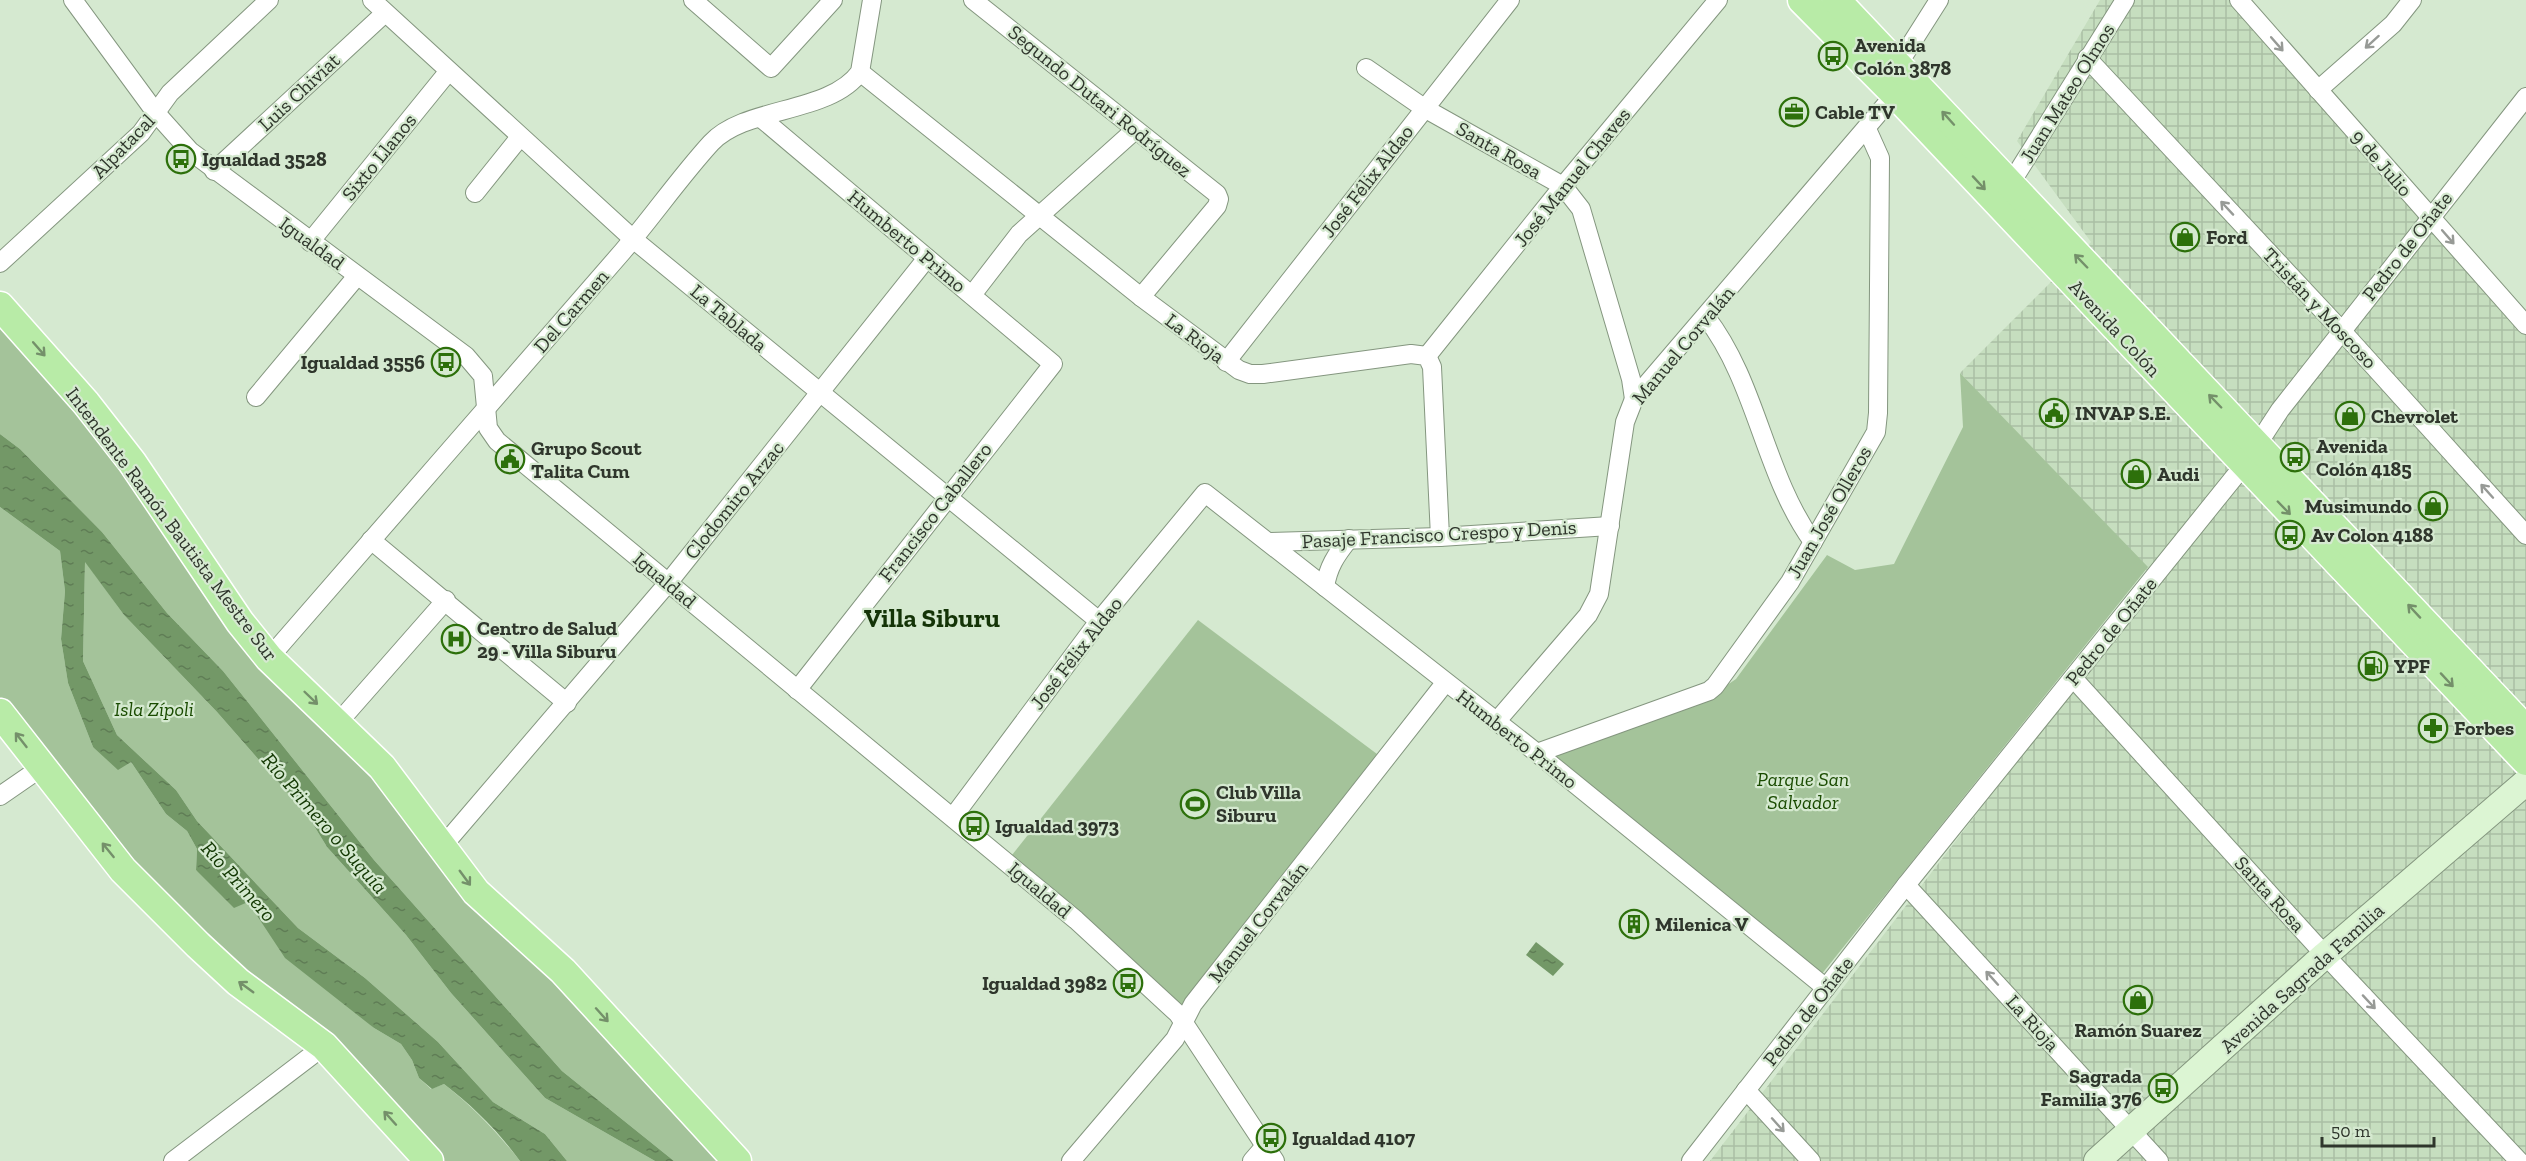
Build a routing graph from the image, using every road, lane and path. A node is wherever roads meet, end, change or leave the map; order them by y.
1 (73, 0) edge
2 (269, 0) edge
3 (693, 0) edge
4 (833, 0) edge
5 (872, 0) edge
6 (973, 0) edge
7 (1510, 0) edge
8 (1718, 0) edge
9 (1802, 0) edge
10 (1836, 0) edge
11 (1939, 0) edge
12 (2125, 0) edge
13 (2239, 0) edge
14 (2412, 0) edge
15 (378, 6) edge
16 (2087, 58) junction
17 (1899, 63) junction
18 (1366, 68) dead end
19 (448, 72) junction
20 (860, 72) junction
21 (2318, 90) junction
22 (1896, 94) junction
23 (2526, 97) edge
24 (1424, 108) junction
25 (156, 113) junction
26 (761, 118) junction
27 (1867, 129) junction
28 (1135, 130) junction
29 (520, 137) junction
30 (214, 171) junction
31 (1563, 186) junction
32 (2009, 186) junction
33 (475, 193) dead end
34 (1038, 215) junction
35 (2430, 217) junction
36 (633, 239) junction
37 (310, 242) junction
38 (927, 258) junction
39 (0, 263) edge
40 (357, 276) junction
41 (972, 295) junction
42 (1141, 297) junction
43 (0, 306) edge
44 (1706, 317) junction
45 (2525, 321) edge
46 (2341, 330) junction
47 (1427, 356) junction
48 (1226, 363) junction
49 (1053, 364) joint
50 (819, 393) junction
51 (255, 397) dead end
52 (1634, 399) junction
53 (487, 407) junction
54 (2250, 454) junction
55 (1205, 493) joint
56 (947, 497) junction
57 (1610, 526) junction
58 (2526, 535) edge
59 (1440, 537) junction
60 (1349, 539) junction
61 (371, 540) junction
62 (1268, 542) junction
63 (1813, 542) junction
64 (668, 583) junction
65 (1325, 587) junction
66 (446, 600) junction
67 (1099, 621) junction
68 (269, 658) junction
69 (2073, 678) junction
70 (1445, 682) junction
71 (797, 690) junction
72 (567, 703) junction
73 (0, 713) edge
74 (1496, 722) junction
75 (337, 724) junction
76 (2526, 730) edge
77 (1537, 753) junction
78 (2526, 761) edge
79 (42, 767) junction
80 (2518, 790) edge
81 (0, 796) edge
82 (953, 817) junction
83 (442, 847) junction
84 (1906, 885) junction
85 (2330, 960) junction
86 (1826, 988) junction
87 (1184, 1021) junction
88 (324, 1046) junction
89 (1746, 1090) junction
90 (2135, 1135) junction
91 (1270, 1153) edge
92 (172, 1161) edge
93 (429, 1161) edge
94 (737, 1161) edge
95 (1071, 1161) edge
96 (1252, 1161) edge
97 (1691, 1161) edge
98 (1811, 1161) edge
99 (2097, 1161) edge
100 (2115, 1161) edge
101 (2159, 1161) edge
102 (2519, 1161) edge

1 - 25 street, Igualdad
2 - 25 street, Alpatacal
3 - 4 street
5 - 20 street
6 - 28 street, Segundo Dutari Rodríguez
7 - 24 street, José Félix Aldao
8 - 31 street, José Manuel Chaves
9 - 22 main road, Avenida Colón
10 - 17 main road, Avenida Colón
11 - 17 street
12 - 16 street, Juan Mateo Olmos
13 -> 21 street, 9 de Julio
14 -> 21 street
15 - 19 street, La Tablada
15 - 30 street, Luis Chiviat
16 - 32 street, Juan Mateo Olmos
46 -> 16 street, Tristán y Moscoso
32 -> 17 main road, Avenida Colón
18 - 24 street, Santa Rosa
19 - 29 street, La Tablada
19 - 37 street, Sixto Llanos
20 - 26 street, Del Carmen
20 - 34 street, La Rioja
21 - 35 street, 9 de Julio
22 - 27 street, Manuel Corvalán
22 -> 54 main road, Avenida Colón
23 - 35 street, Pedro de Oñate
24 - 31 street, Santa Rosa
24 - 48 street, José Félix Aldao
25 - 30 street, Igualdad
25 - 39 street, Alpatacal
26 - 36 street, Del Carmen
26 - 38 street, Humberto Primo
27 - 44 street, Manuel Corvalán
27 - 63 street, Juan José Olleros
28 - 34 street
28 - 42 street, Segundo Dutari Rodríguez
29 - 33 street
29 - 36 street, La Tablada
30 - 37 street, Igualdad
31 - 47 street, José Manuel Chaves
31 - 52 street, Santa Rosa
54 -> 32 main road, Avenida Colón
34 - 41 street
34 - 42 street, La Rioja
35 -> 45 street, 9 de Julio
35 - 46 street, Pedro de Oñate
36 - 50 street, La Tablada
36 - 53 street, Del Carmen
37 - 40 street, Igualdad
38 - 41 street, Humberto Primo
38 - 50 street, Clodomiro Arzac
40 - 51 street
40 - 53 street, Igualdad
41 - 49 street, Humberto Primo
42 - 48 street, La Rioja
43 -> 68 main road, Intendente Ramón Bautista Mestre Sur
44 - 52 street, Manuel Corvalán
44 - 63 street
46 - 54 street, Pedro de Oñate
58 -> 46 street, Tristán y Moscoso
47 - 48 street, La Rioja
47 - 59 street
49 - 56 street, Francisco Caballero
50 - 56 street, La Tablada
50 - 64 street, Clodomiro Arzac
52 - 57 street, Manuel Corvalán
53 - 61 street, Del Carmen
53 - 64 street, Igualdad
54 - 69 street, Pedro de Oñate
76 -> 54 main road, Avenida Colón
54 -> 78 main road, Avenida Colón
55 - 62 street, Humberto Primo
55 - 67 street, José Félix Aldao
56 - 67 street, La Tablada
56 - 71 street, Francisco Caballero
57 - 59 street, Pasaje Francisco Crespo y Denis
57 - 74 street, Manuel Corvalán
59 - 60 street, Pasaje Francisco Crespo y Denis
60 - 62 street, Pasaje Francisco Crespo y Denis
60 - 65 street
61 - 66 street
61 - 68 street, Del Carmen
62 - 65 street, Humberto Primo
63 - 77 street, Juan José Olleros
64 - 71 street, Igualdad
64 - 72 street, Clodomiro Arzac
65 - 70 street, Humberto Primo
66 - 72 street
66 - 75 street
67 - 82 street, José Félix Aldao
68 -> 75 main road, Intendente Ramón Bautista Mestre Sur
69 - 84 street, Pedro de Oñate
69 - 85 street, Santa Rosa
70 - 74 street, Humberto Primo
70 - 87 street, Manuel Corvalán
71 - 82 street, Igualdad
72 - 83 street, Clodomiro Arzac
79 -> 73 main road
74 - 77 street, Humberto Primo
75 - 83 main road, Intendente Ramón Bautista Mestre Sur
77 - 86 street, Humberto Primo
79 - 81 street
88 -> 79 main road
80 - 85 main road, Avenida Sagrada Familia
82 - 87 street, Igualdad
83 -> 94 main road, Intendente Ramón Bautista Mestre Sur
84 - 86 street, Pedro de Oñate
90 -> 84 street, La Rioja
85 - 90 main road, Avenida Sagrada Familia
85 -> 102 street, Santa Rosa
86 - 89 street, Pedro de Oñate
87 - 91 street, Igualdad
87 - 95 street, Manuel Corvalán
88 - 92 street
93 -> 88 main road
89 - 97 street, Pedro de Oñate
89 -> 98 street
90 - 99 main road, Avenida Sagrada Familia
90 - 100 main road, Avenida Sagrada Familia
90 - 101 street, La Rioja
91 - 96 street

